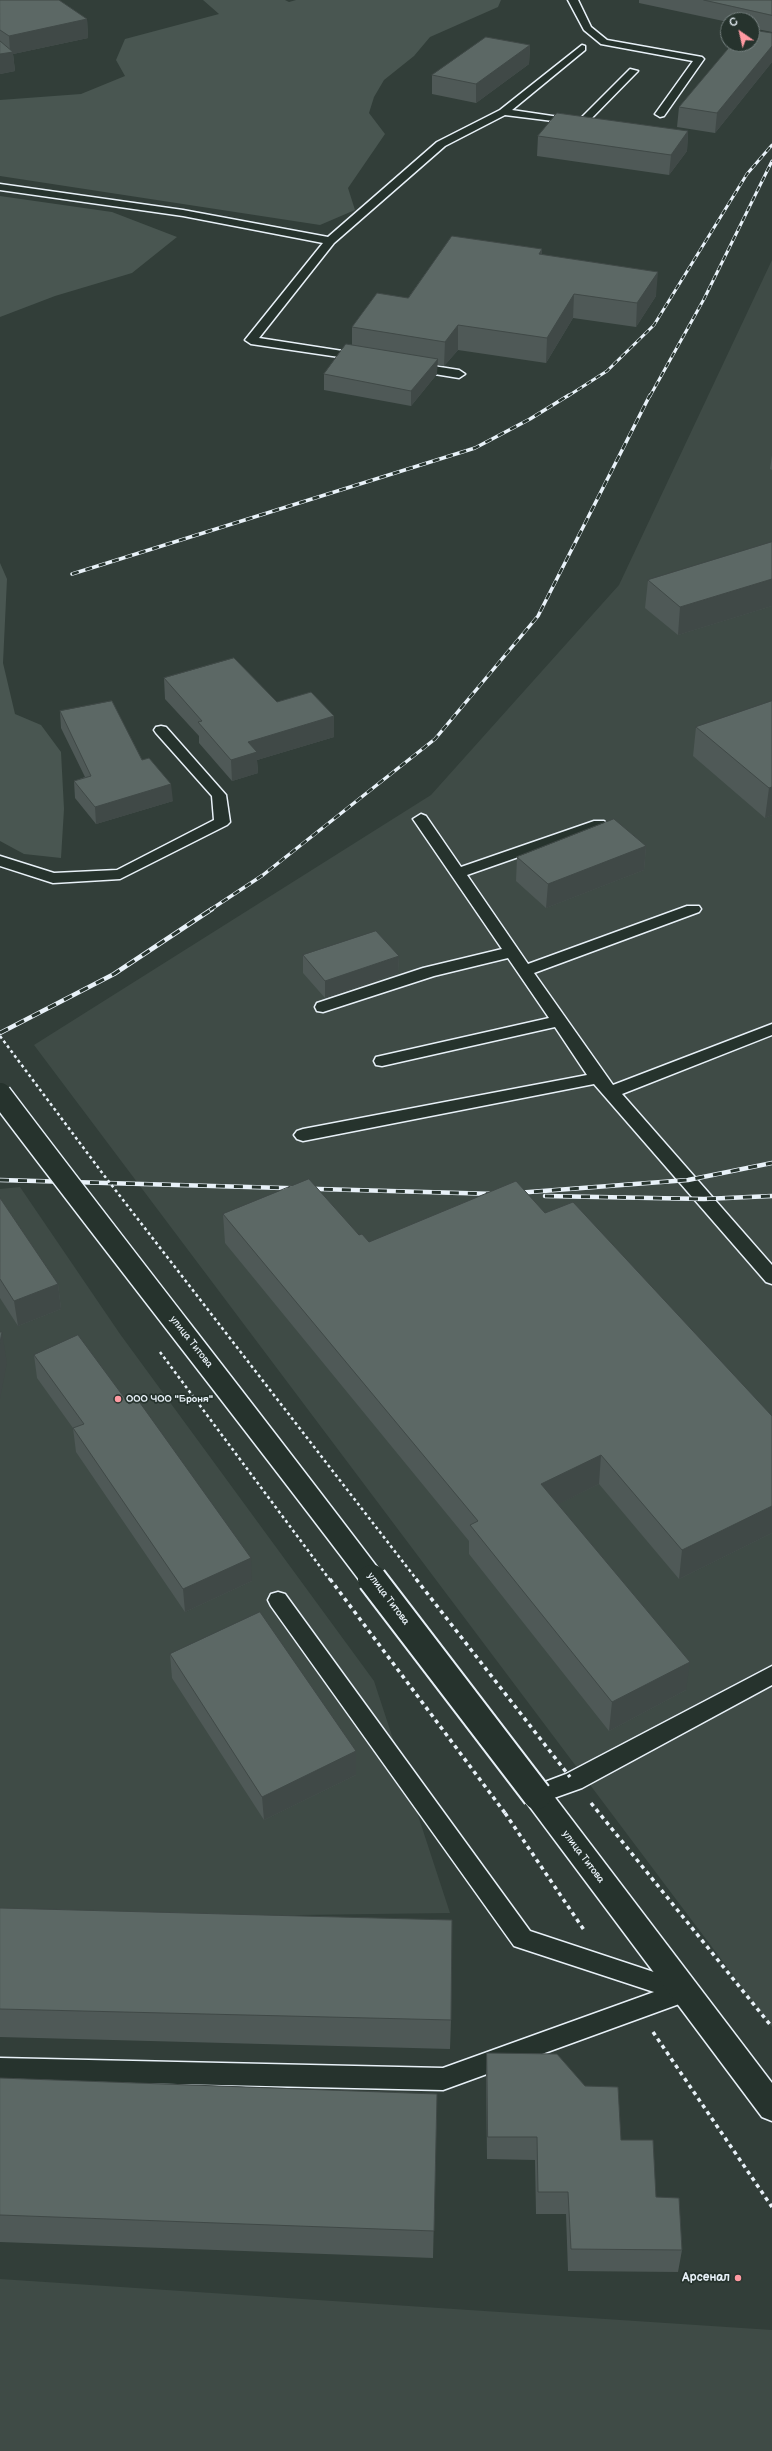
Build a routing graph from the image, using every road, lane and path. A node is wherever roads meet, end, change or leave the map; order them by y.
1 (573, 0) edge
2 (582, 48) dead end
3 (633, 71) dead end
4 (504, 112) junction
5 (660, 114) dead end
6 (581, 123) junction
7 (596, 125) edge
8 (0, 187) edge
9 (330, 241) junction
10 (374, 360) edge
11 (405, 365) edge
12 (459, 374) dead end
13 (161, 730) dead end
14 (420, 819) dead end
15 (599, 824) edge
16 (0, 861) edge
17 (458, 873) junction
18 (693, 910) dead end
19 (512, 952) junction
20 (524, 971) junction
21 (323, 1007) dead end
22 (558, 1021) junction
23 (772, 1029) edge
24 (0, 1036) edge
25 (382, 1061) dead end
26 (598, 1078) junction
27 (610, 1092) junction
28 (0, 1094) edge
29 (303, 1135) dead end
30 (772, 1277) edge
31 (157, 1349) dead end
32 (278, 1600) dead end
33 (772, 1675) edge
34 (572, 1779) junction
35 (537, 1795) junction
36 (505, 1813) dead end
37 (685, 1992) junction
38 (772, 2027) edge
39 (0, 2069) edge
40 (772, 2107) edge

1 - 5 lane
2 - 4 lane
3 - 6 lane
4 - 6 lane
4 - 9 lane
6 - 7 lane
8 - 9 lane
9 - 10 lane
11 - 12 lane
13 - 16 lane
14 - 17 lane
15 - 17 lane
17 - 19 lane
18 - 20 lane
19 - 20 lane
19 - 21 lane
20 - 22 lane
22 - 25 lane
22 - 26 lane
23 - 27 lane
24 - 34 path, bridge
26 - 27 lane
26 - 29 lane
27 - 30 lane
28 - 35 main road, улица Титова, bridge
31 - 36 path, bridge
32 - 37 lane
33 - 34 lane
34 - 35 lane
34 - 38 path
35 - 37 main road, улица Титова
37 - 39 lane
37 - 40 main road, улица Титова

